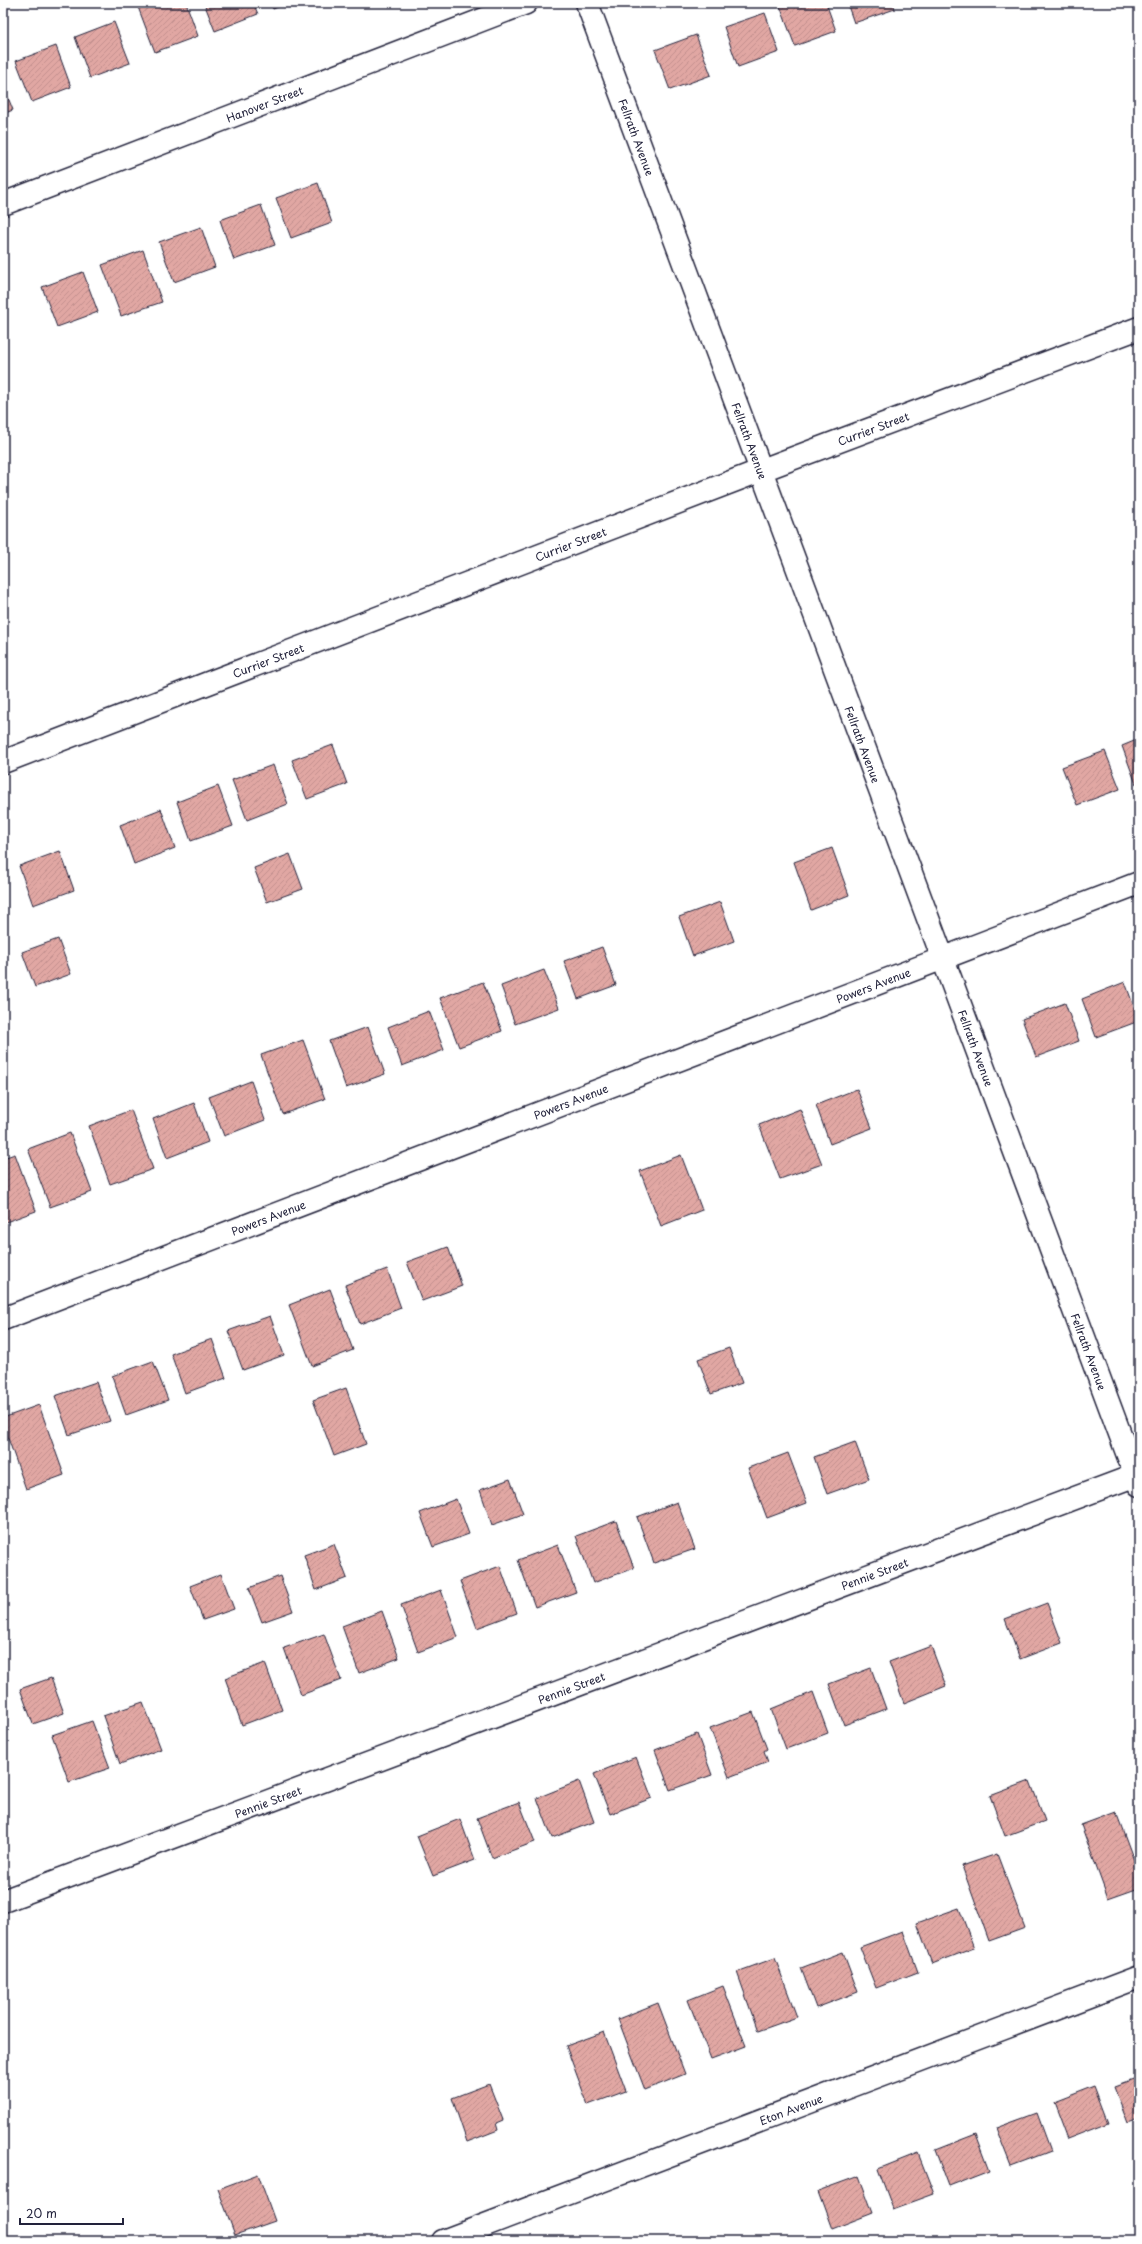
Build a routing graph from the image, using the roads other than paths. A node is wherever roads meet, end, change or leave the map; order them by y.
1 (526, 3) edge
2 (587, 3) edge
3 (3, 204) edge
4 (1139, 328) edge
5 (762, 470) junction
6 (3, 762) edge
7 (1139, 883) edge
8 (943, 958) junction
9 (3, 1319) edge
10 (1138, 1478) edge
11 (3, 1900) edge
12 (1139, 1977) edge
13 (443, 2241) edge

1 - 3 street, Hanover Street
2 - 5 street, Fellrath Avenue
4 - 5 street, Currier Street
5 - 6 street, Currier Street
5 - 8 street, Fellrath Avenue
7 - 8 street, Powers Avenue
8 - 9 street, Powers Avenue
8 - 10 street, Fellrath Avenue
10 - 11 street, Pennie Street
12 - 13 street, Eton Avenue

